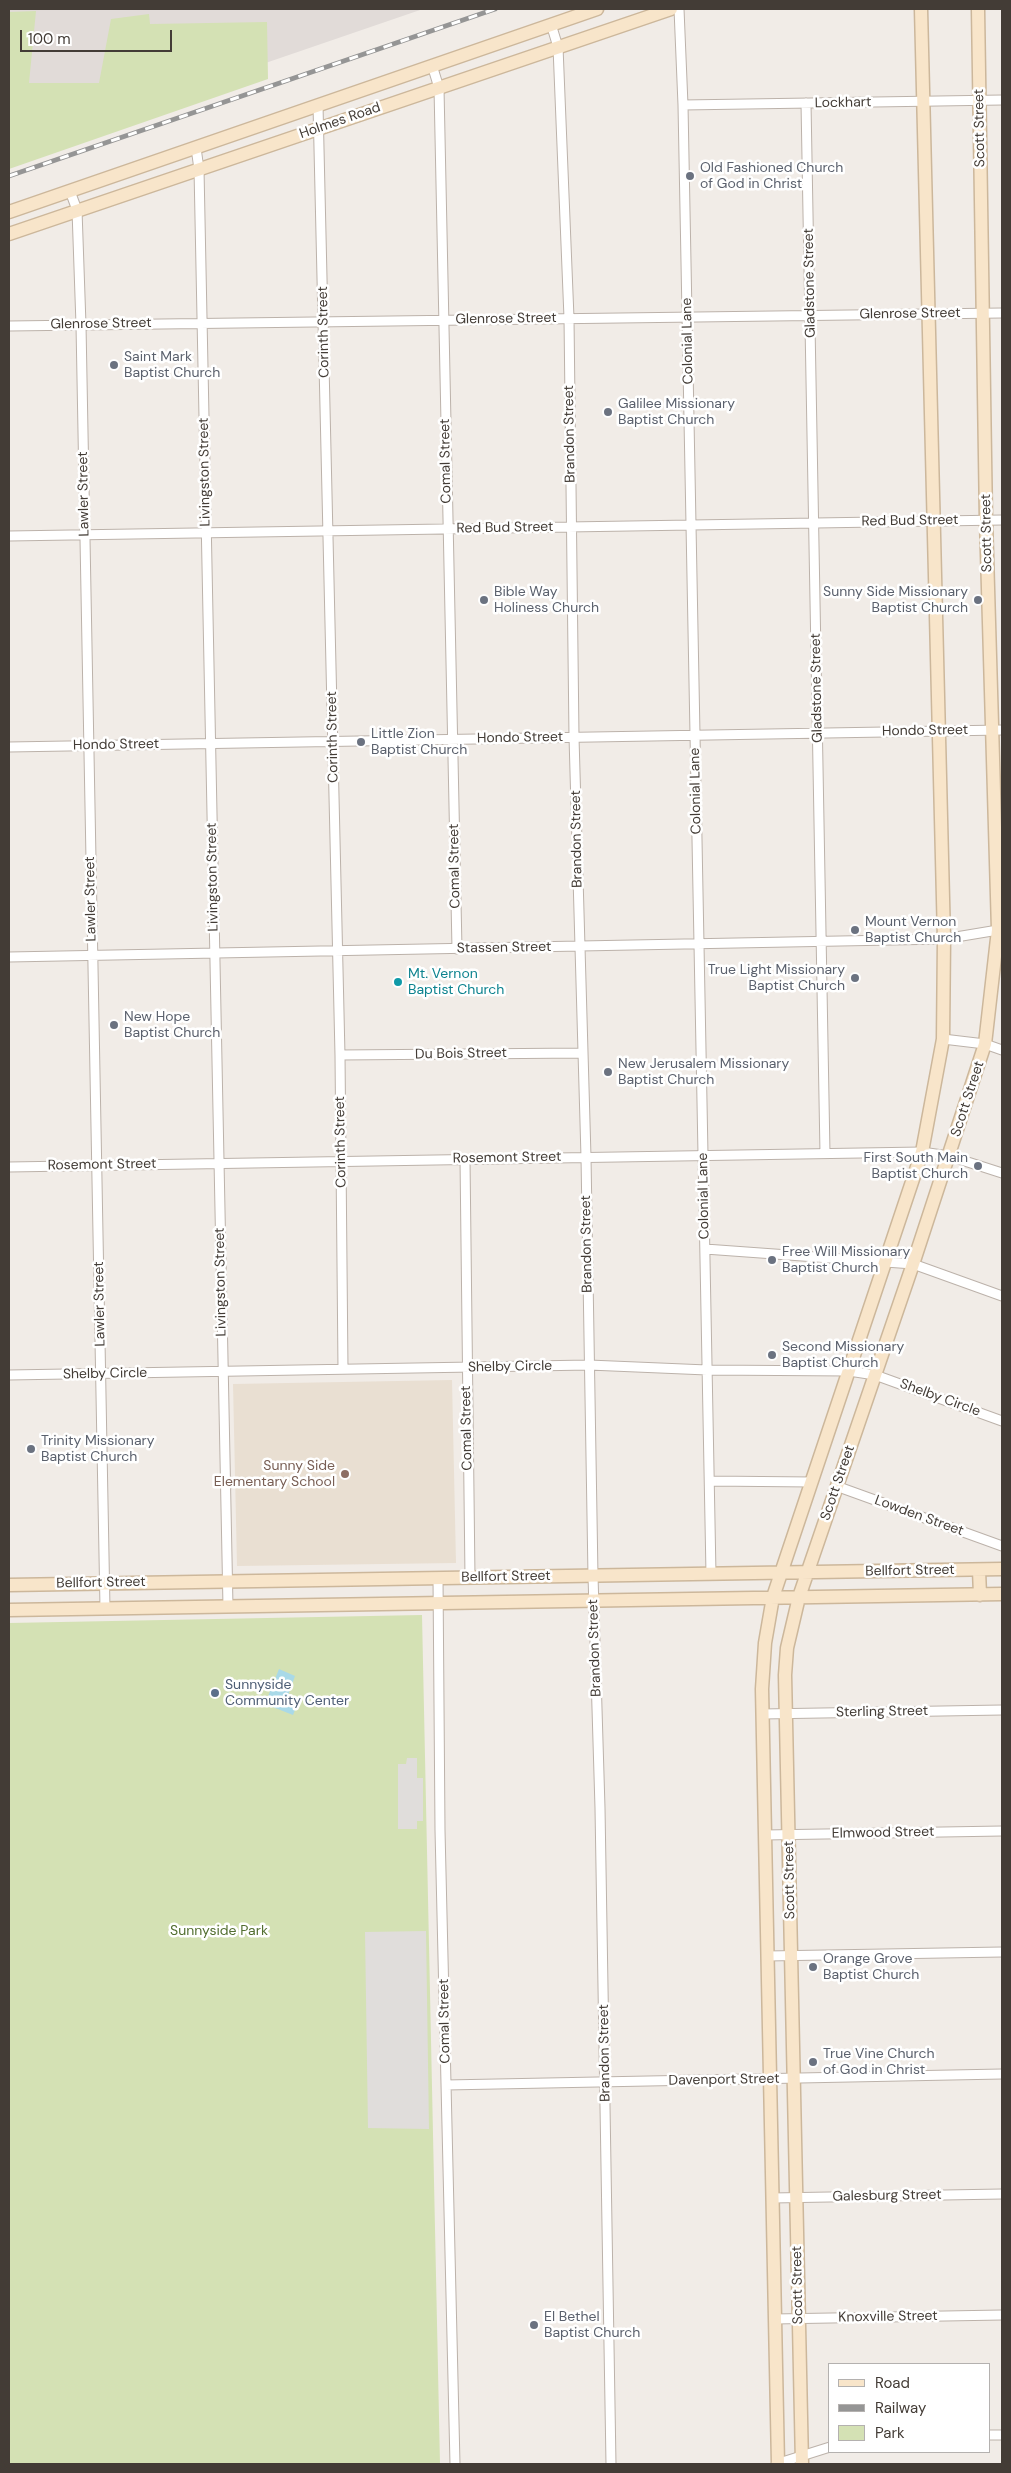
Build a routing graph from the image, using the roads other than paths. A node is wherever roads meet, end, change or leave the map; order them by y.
1 (597, 9) edge
2 (671, 9) edge
3 (679, 9) edge
4 (922, 9) edge
5 (978, 9) edge
6 (551, 24) junction
7 (558, 47) junction
8 (432, 65) junction
9 (439, 88) junction
10 (980, 100) junction
11 (1002, 100) edge
12 (923, 101) junction
13 (806, 103) junction
14 (683, 105) junction
15 (318, 106) junction
16 (319, 127) junction
17 (196, 148) junction
18 (199, 169) junction
19 (70, 191) junction
20 (77, 210) junction
21 (9, 212) edge
22 (9, 234) edge
23 (983, 313) junction
24 (1002, 313) edge
25 (930, 314) junction
26 (810, 315) junction
27 (688, 317) junction
28 (569, 318) junction
29 (444, 320) junction
30 (324, 322) junction
31 (201, 323) junction
32 (81, 325) junction
33 (9, 326) edge
34 (986, 520) junction
35 (1002, 520) edge
36 (934, 521) junction
37 (814, 523) junction
38 (690, 525) junction
39 (572, 527) junction
40 (447, 529) junction
41 (328, 531) junction
42 (206, 533) junction
43 (85, 535) junction
44 (9, 536) edge
45 (997, 730) edge
46 (938, 731) junction
47 (818, 733) junction
48 (695, 735) junction
49 (574, 737) junction
50 (453, 739) junction
51 (333, 741) junction
52 (211, 743) junction
53 (88, 745) junction
54 (9, 747) edge
55 (998, 930) junction
56 (944, 939) junction
57 (822, 942) junction
58 (700, 944) junction
59 (579, 946) junction
60 (457, 948) junction
61 (337, 951) junction
62 (215, 953) junction
63 (93, 955) junction
64 (9, 957) edge
65 (943, 1039) junction
66 (986, 1044) junction
67 (1002, 1050) edge
68 (583, 1052) junction
69 (340, 1055) junction
70 (922, 1152) junction
71 (825, 1153) junction
72 (704, 1154) junction
73 (586, 1156) junction
74 (949, 1156) junction
75 (465, 1159) junction
76 (342, 1161) junction
77 (218, 1164) junction
78 (98, 1166) junction
79 (9, 1167) edge
80 (1002, 1173) edge
81 (705, 1249) junction
82 (884, 1263) junction
83 (913, 1264) junction
84 (1002, 1296) edge
85 (589, 1366) junction
86 (466, 1368) junction
87 (343, 1369) junction
88 (707, 1370) junction
89 (222, 1371) junction
90 (849, 1371) junction
91 (102, 1374) junction
92 (9, 1375) edge
93 (875, 1375) junction
94 (1002, 1421) edge
95 (710, 1481) junction
96 (812, 1482) junction
97 (836, 1486) junction
98 (1002, 1546) edge
99 (1002, 1569) edge
100 (979, 1570) junction
101 (780, 1573) junction
102 (808, 1573) junction
103 (711, 1574) junction
104 (593, 1576) junction
105 (470, 1577) junction
106 (438, 1578) junction
107 (227, 1582) junction
108 (104, 1583) junction
109 (9, 1584) edge
110 (1002, 1594) edge
111 (980, 1595) junction
112 (773, 1597) junction
113 (799, 1597) junction
114 (594, 1600) junction
115 (438, 1604) junction
116 (228, 1606) junction
117 (105, 1608) junction
118 (9, 1610) edge
119 (1002, 1710) edge
120 (762, 1714) junction
121 (786, 1714) junction
122 (1002, 1831) edge
123 (765, 1835) junction
124 (790, 1835) junction
125 (1002, 1952) edge
126 (767, 1956) junction
127 (792, 1956) junction
128 (1002, 2074) edge
129 (794, 2078) junction
130 (770, 2079) junction
131 (606, 2082) junction
132 (446, 2085) junction
133 (1002, 2194) edge
134 (772, 2198) junction
135 (797, 2198) junction
136 (1002, 2315) edge
137 (774, 2319) junction
138 (799, 2319) junction
139 (828, 2448) edge
140 (802, 2460) edge
141 (454, 2464) edge
142 (612, 2464) edge
143 (777, 2464) edge

1 - 6 main road, Holmes Road
2 - 7 main road, Holmes Road
3 - 14 street, Colonial Lane
4 - 12 main road, Scott Street
5 - 10 main road, Scott Street
6 - 7 street, Brandon Street
6 - 8 main road, Holmes Road
7 - 9 main road, Holmes Road
7 - 28 street, Brandon Street
8 - 9 street, Comal Street
8 - 15 main road, Holmes Road
9 - 16 main road, Holmes Road
9 - 29 street, Comal Street
10 - 11 street, Lockhart
10 - 12 street, Lockhart
10 - 23 main road, Scott Street
12 - 13 street, Lockhart
12 - 25 main road, Scott Street
13 - 14 street, Lockhart
13 - 26 street, Gladstone Street
14 - 27 street, Colonial Lane
15 - 16 street, Corinth Street
15 - 17 main road, Holmes Road
16 - 18 main road, Holmes Road
16 - 30 street, Corinth Street
17 - 18 street, Livingston Street
17 - 19 main road, Holmes Road
18 - 20 main road, Holmes Road
18 - 31 street, Livingston Street
19 - 20 street, Lawler Street
19 - 21 main road, Holmes Road
20 - 22 main road, Holmes Road
20 - 32 street, Lawler Street
23 - 24 street, Glenrose Street
23 - 25 street, Glenrose Street
23 - 34 main road, Scott Street
25 - 26 street, Glenrose Street
25 - 36 main road, Scott Street
26 - 27 street, Glenrose Street
26 - 37 street, Gladstone Street
27 - 28 street, Glenrose Street
27 - 38 street, Colonial Lane
28 - 29 street, Glenrose Street
28 - 39 street, Brandon Street
29 - 30 street, Glenrose Street
29 - 40 street, Comal Street
30 - 31 street, Glenrose Street
30 - 41 street, Corinth Street
31 - 32 street, Glenrose Street
31 - 42 street, Livingston Street
32 - 33 street, Glenrose Street
32 - 43 street, Lawler Street
34 - 35 street, Red Bud Street
34 - 36 street, Red Bud Street
34 - 45 main road, Scott Street
36 - 37 street, Red Bud Street
36 - 46 main road, Scott Street
37 - 38 street, Red Bud Street
37 - 47 street, Gladstone Street
38 - 39 street, Red Bud Street
38 - 48 street, Colonial Lane
39 - 40 street, Red Bud Street
39 - 49 street, Brandon Street
40 - 41 street, Red Bud Street
40 - 50 street, Comal Street
41 - 42 street, Red Bud Street
41 - 51 street, Corinth Street
42 - 43 street, Red Bud Street
42 - 52 street, Livingston Street
43 - 44 street, Red Bud Street
43 - 53 street, Lawler Street
45 - 46 street, Hondo Street
45 - 55 main road, Scott Street
46 - 47 street, Hondo Street
46 - 56 main road, Scott Street
47 - 48 street, Hondo Street
47 - 57 street, Gladstone Street
48 - 49 street, Hondo Street
48 - 58 street, Colonial Lane
49 - 50 street, Hondo Street
49 - 59 street, Brandon Street
50 - 51 street, Hondo Street
50 - 60 street, Comal Street
51 - 52 street, Hondo Street
51 - 61 street, Corinth Street
52 - 53 street, Hondo Street
52 - 62 street, Livingston Street
53 - 54 street, Hondo Street
53 - 63 street, Lawler Street
55 - 56 street, Stassen Street
55 - 66 main road, Scott Street
56 - 57 street, Stassen Street
56 - 65 main road, Scott Street
57 - 58 street, Stassen Street
57 - 71 street, Gladstone Street
58 - 59 street, Stassen Street
58 - 72 street, Colonial Lane
59 - 60 street, Stassen Street
59 - 68 street, Brandon Street
60 - 61 street, Stassen Street
61 - 62 street, Stassen Street
61 - 69 street, Corinth Street
62 - 63 street, Stassen Street
62 - 77 street, Livingston Street
63 - 64 street, Stassen Street
63 - 78 street, Lawler Street
65 - 66 street
65 - 70 main road, Scott Street
66 - 67 street
66 - 74 main road, Scott Street
68 - 69 street, Du Bois Street
68 - 73 street, Brandon Street
69 - 76 street, Corinth Street
70 - 71 street, Rosemont Street
70 - 74 street, Rosemont Street
70 - 82 main road, Scott Street
71 - 72 street, Rosemont Street
72 - 73 street, Rosemont Street
72 - 81 street, Colonial Lane
73 - 75 street, Rosemont Street
73 - 85 street, Brandon Street
74 - 80 street, Rosemont Street
74 - 83 main road, Scott Street
75 - 76 street, Rosemont Street
75 - 86 street, Comal Street
76 - 77 street, Rosemont Street
76 - 87 street, Corinth Street
77 - 78 street, Rosemont Street
77 - 89 street, Livingston Street
78 - 79 street, Rosemont Street
78 - 91 street, Lawler Street
81 - 82 street
81 - 88 street, Colonial Lane
82 - 83 street
82 - 90 main road, Scott Street
83 - 84 street
83 - 93 main road, Scott Street
85 - 86 street, Shelby Circle
85 - 88 street, Shelby Circle
85 - 104 street, Brandon Street
86 - 87 street, Shelby Circle
86 - 105 street, Comal Street
87 - 89 street, Shelby Circle
88 - 90 street, Shelby Circle
88 - 95 street, Colonial Lane
89 - 91 street, Shelby Circle
89 - 107 street, Livingston Street
90 - 93 street, Shelby Circle
90 - 96 main road, Scott Street
91 - 92 street, Shelby Circle
91 - 108 street, Lawler Street
93 - 94 street, Shelby Circle
93 - 97 main road, Scott Street
95 - 96 street
95 - 103 street, Colonial Lane
96 - 101 main road, Scott Street
97 - 98 street, Lowden Street
97 - 102 main road, Scott Street
99 - 100 main road, Bellfort Street
100 - 102 main road, Bellfort Street
100 - 111 main road
101 - 102 main road, Bellfort Street
101 - 103 main road, Bellfort Street
101 - 112 main road, Scott Street
102 - 113 main road, Scott Street
103 - 104 main road, Bellfort Street
104 - 105 main road, Bellfort Street
104 - 114 street, Brandon Street
105 - 106 main road, Bellfort Street
106 - 107 main road, Bellfort Street
106 - 115 street, Comal Street
107 - 108 main road, Bellfort Street
107 - 116 street, Livingston Street
108 - 109 main road, Bellfort Street
108 - 117 street, Lawler Street
110 - 111 main road, Bellfort Street
111 - 113 main road, Bellfort Street
112 - 113 main road, Bellfort Street
112 - 114 main road, Bellfort Street
112 - 120 main road, Scott Street
113 - 121 main road, Scott Street
114 - 115 main road, Bellfort Street
114 - 131 street, Brandon Street
115 - 116 main road, Bellfort Street
115 - 132 street, Comal Street
116 - 117 main road, Bellfort Street
117 - 118 main road, Bellfort Street
119 - 121 street, Sterling Street
120 - 121 street, Sterling Street
120 - 123 main road, Scott Street
121 - 124 main road, Scott Street
122 - 124 street, Elmwood Street
123 - 124 street, Elmwood Street
123 - 126 main road, Scott Street
124 - 127 main road, Scott Street
125 - 127 street
126 - 127 street
126 - 130 main road, Scott Street
127 - 129 main road, Scott Street
128 - 129 street, Davenport Street
129 - 130 street, Davenport Street
129 - 135 main road, Scott Street
130 - 131 street, Davenport Street
130 - 134 main road, Scott Street
131 - 132 street, Davenport Street
131 - 142 street, Brandon Street
132 - 141 street, Comal Street
133 - 135 street, Galesburg Street
134 - 135 street, Galesburg Street
134 - 137 main road, Scott Street
135 - 138 main road, Scott Street
136 - 138 street, Knoxville Street
137 - 138 street, Knoxville Street
137 - 143 main road, Scott Street
138 - 140 main road, Scott Street
139 - 140 street
140 - 143 street

